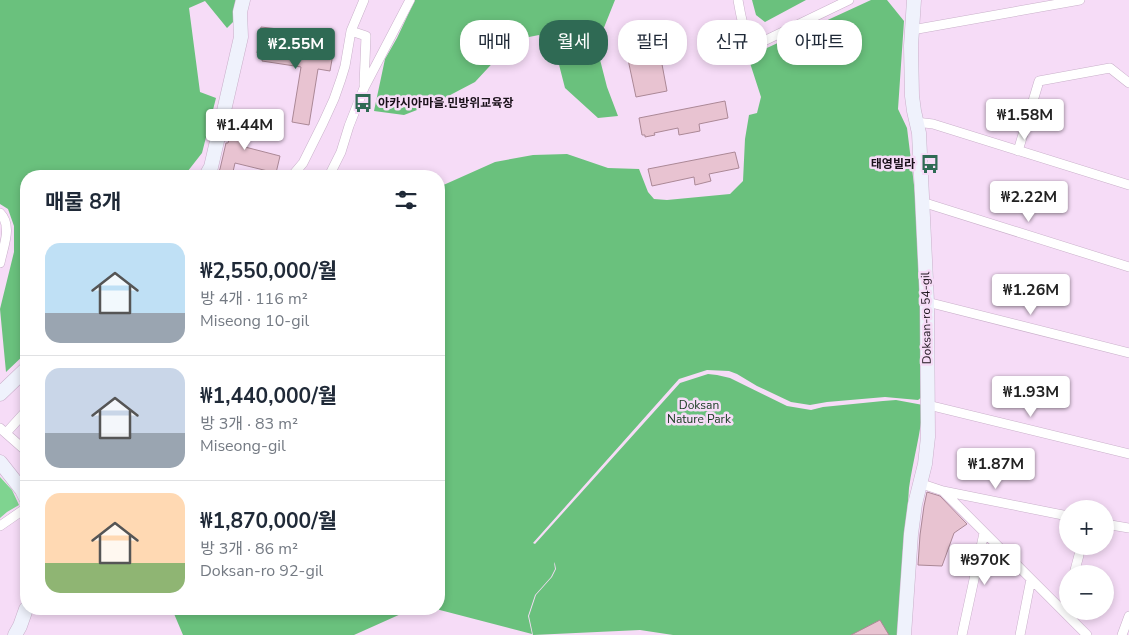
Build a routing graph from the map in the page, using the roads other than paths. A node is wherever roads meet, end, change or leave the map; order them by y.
1 (243, 0) edge
2 (364, 0) edge
3 (410, 0) edge
4 (738, 0) edge
5 (849, 0) edge
6 (914, 0) edge
7 (1080, 0) edge
8 (912, 30) junction
9 (351, 31) junction
10 (1129, 83) edge
11 (364, 88) junction
12 (916, 122) junction
13 (1018, 151) junction
14 (210, 170) edge
15 (297, 170) edge
16 (332, 170) edge
17 (1129, 185) edge
18 (922, 202) junction
19 (0, 213) edge
20 (0, 263) edge
21 (1129, 267) edge
22 (927, 302) junction
23 (1129, 353) edge
24 (20, 375) edge
25 (0, 394) edge
26 (928, 405) junction
27 (20, 415) edge
28 (3, 431) edge
29 (20, 446) edge
30 (1129, 454) edge
31 (0, 462) edge
32 (919, 483) junction
33 (20, 487) edge
34 (943, 491) junction
35 (20, 512) edge
36 (1059, 514) edge
37 (0, 526) edge
38 (1114, 526) edge
39 (1129, 528) edge
40 (984, 533) junction
41 (1079, 555) dead end
42 (1076, 565) edge
43 (1031, 579) junction
44 (1059, 607) edge
45 (24, 615) edge
46 (1129, 616) edge
47 (1077, 630) edge
48 (15, 635) edge
49 (904, 635) edge
50 (962, 635) edge
51 (1020, 635) edge
52 (1087, 635) edge
53 (1122, 635) edge

1 - 14 street
2 - 9 street
3 - 11 street
4 - 5 street
6 - 8 street, Doksan-ro 54-gil
7 - 8 street
8 - 12 street, Doksan-ro 54-gil
9 - 11 street
9 - 15 street
10 - 13 street
11 - 16 street
12 - 13 street
12 - 18 street, Doksan-ro 54-gil
13 - 17 street
18 - 21 street
18 - 22 street, Doksan-ro 54-gil
19 - 20 street
22 - 23 street
22 - 26 street, Doksan-ro 54-gil
24 - 25 street
26 - 30 street
26 - 32 street, Doksan-ro 54-gil
27 - 28 street
28 - 29 street
31 - 33 street
32 - 34 street
32 - 49 street, Doksan-ro 54-gil
34 - 36 street
34 - 40 street
35 - 37 street
38 - 39 street
40 - 43 street
40 - 50 street
41 - 42 street
43 - 44 street
43 - 51 street
45 - 48 street
46 - 53 street
47 - 52 street

